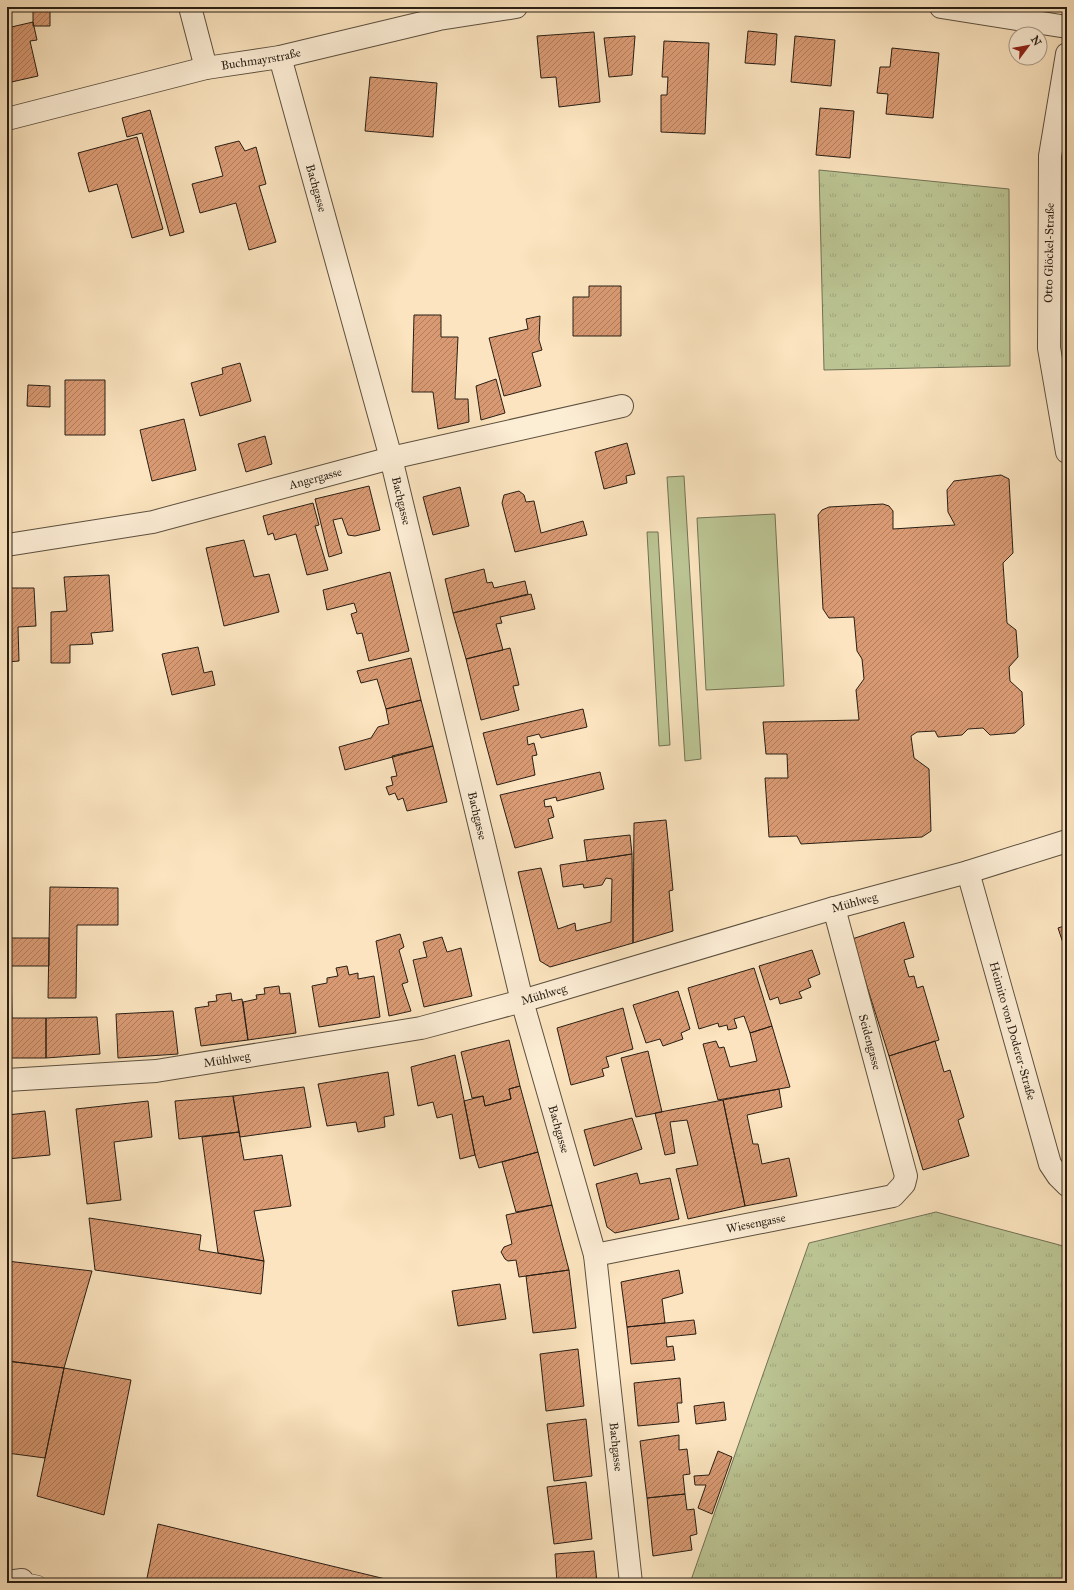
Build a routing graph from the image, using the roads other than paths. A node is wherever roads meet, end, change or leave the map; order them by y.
1 (190, 7) edge
2 (516, 7) edge
3 (941, 7) edge
4 (1067, 27) edge
5 (1067, 54) edge
6 (280, 57) junction
7 (206, 68) junction
8 (7, 120) edge
9 (622, 406) dead end
10 (1067, 452) edge
11 (391, 458) junction
12 (7, 545) edge
13 (1067, 841) edge
14 (968, 872) junction
15 (834, 908) junction
16 (522, 1001) junction
17 (7, 1080) edge
18 (906, 1176) joint
19 (1067, 1185) edge
20 (595, 1255) junction
21 (631, 1583) edge

1 - 7 street
2 - 6 street, Buchmayrstraße
3 - 4 street
5 - 10 street, Otto Glöckel-Straße
6 - 7 street, Buchmayrstraße
6 - 11 street, Bachgasse
7 - 8 street, Buchmayrstraße
9 - 11 street, Angergasse
11 - 12 street, Angergasse
11 - 16 street, Bachgasse
13 - 14 street, Mühlweg
14 - 15 street, Mühlweg
14 - 19 street, Heimito von Doderer-Straße
15 - 16 street, Mühlweg
15 - 18 street, Seidengasse
16 - 17 street, Mühlweg
16 - 20 street, Bachgasse
18 - 20 street, Wiesengasse
20 - 21 street, Bachgasse

